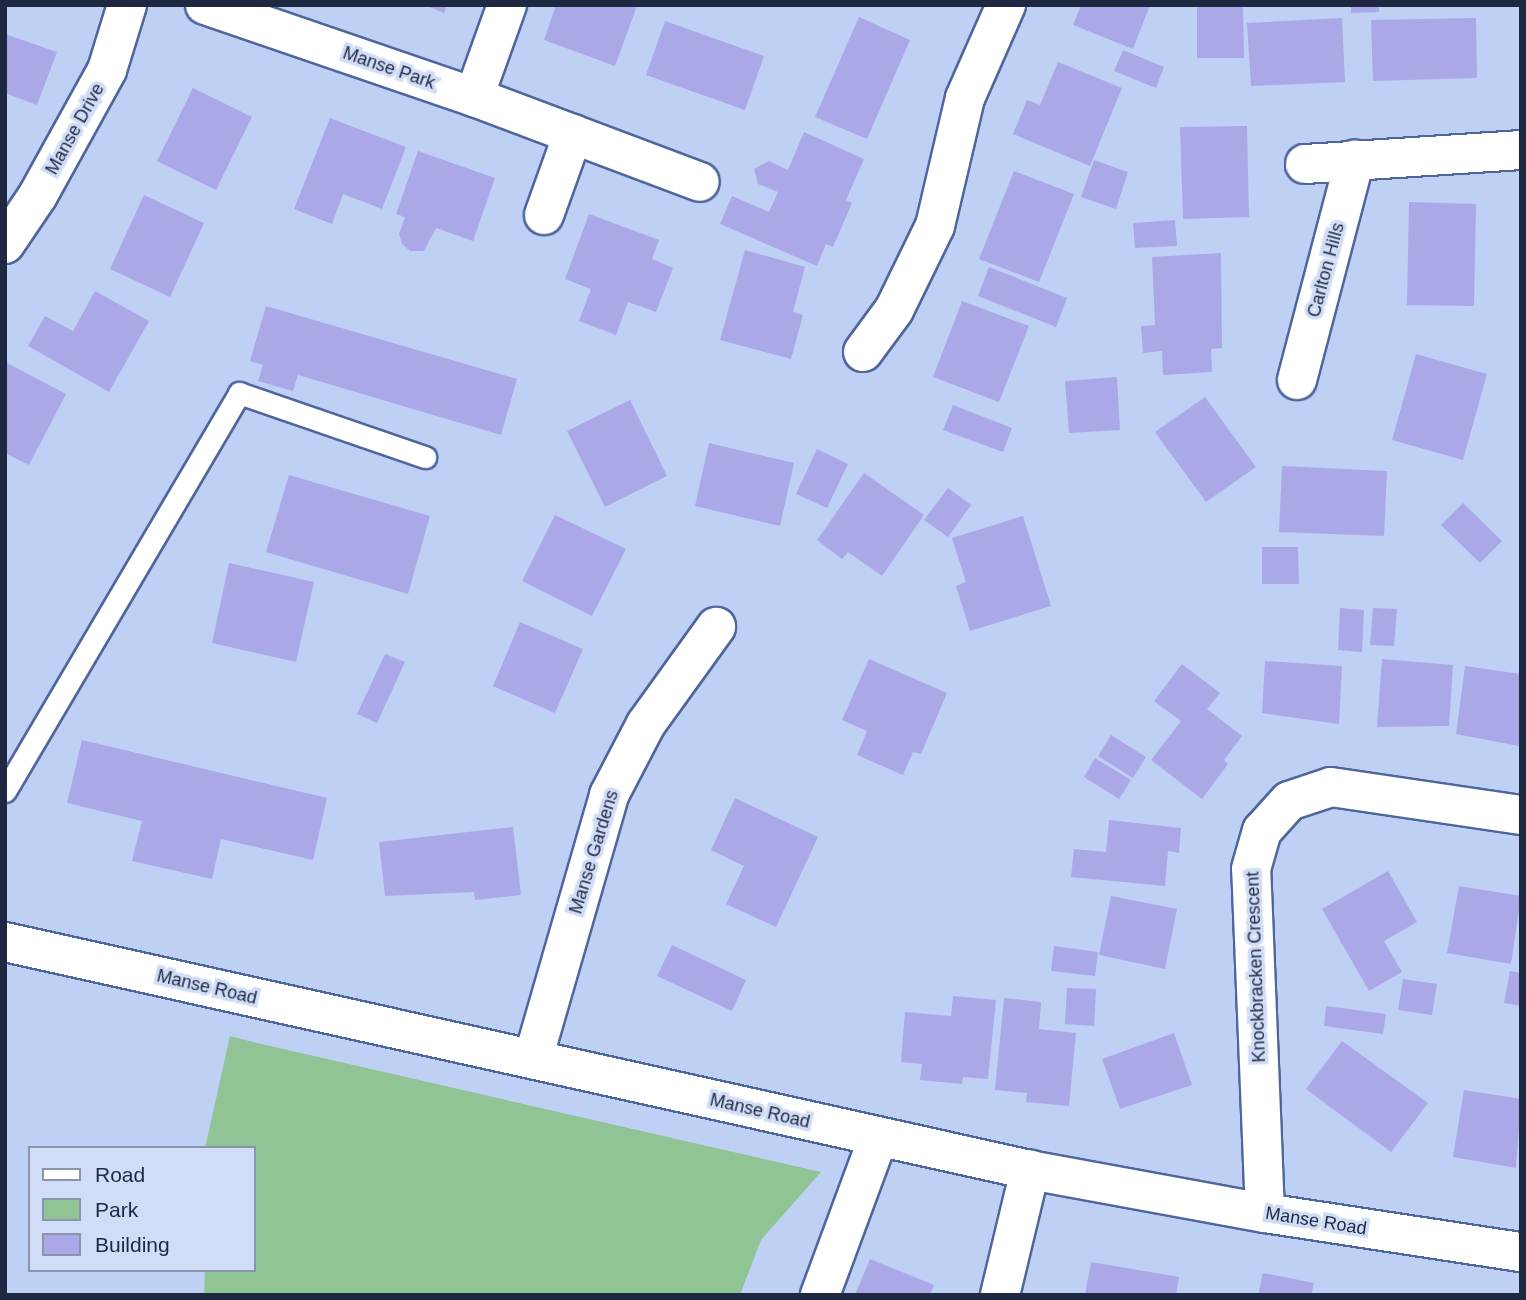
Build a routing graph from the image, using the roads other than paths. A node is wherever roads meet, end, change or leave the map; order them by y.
1 (127, 5) edge
2 (205, 5) edge
3 (507, 5) edge
4 (1006, 5) edge
5 (474, 96) junction
6 (573, 134) junction
7 (1521, 150) edge
8 (1355, 159) junction
9 (1305, 164) dead end
10 (700, 182) dead end
11 (544, 215) dead end
12 (5, 244) edge
13 (863, 352) dead end
14 (1297, 380) dead end
15 (425, 457) dead end
16 (716, 627) dead end
17 (5, 791) edge
18 (1521, 815) edge
19 (5, 942) edge
20 (533, 1059) junction
21 (878, 1138) junction
22 (1030, 1170) junction
23 (1265, 1213) junction
24 (1521, 1252) edge
25 (820, 1295) edge
26 (1000, 1295) edge

1 - 12 street, Manse Drive
2 - 5 street, Manse Park
3 - 5 street
4 - 13 street
5 - 6 street, Manse Park
6 - 10 street, Manse Park
6 - 11 street
7 - 8 street
8 - 9 street
8 - 14 street, Carlton Hills
15 - 17 lane
16 - 20 street, Manse Gardens
18 - 23 street, Knockbracken Crescent
19 - 20 street, Manse Road
20 - 21 street, Manse Road
21 - 22 street, Manse Road
21 - 25 street
22 - 23 street, Manse Road
22 - 26 street
23 - 24 street, Manse Road

